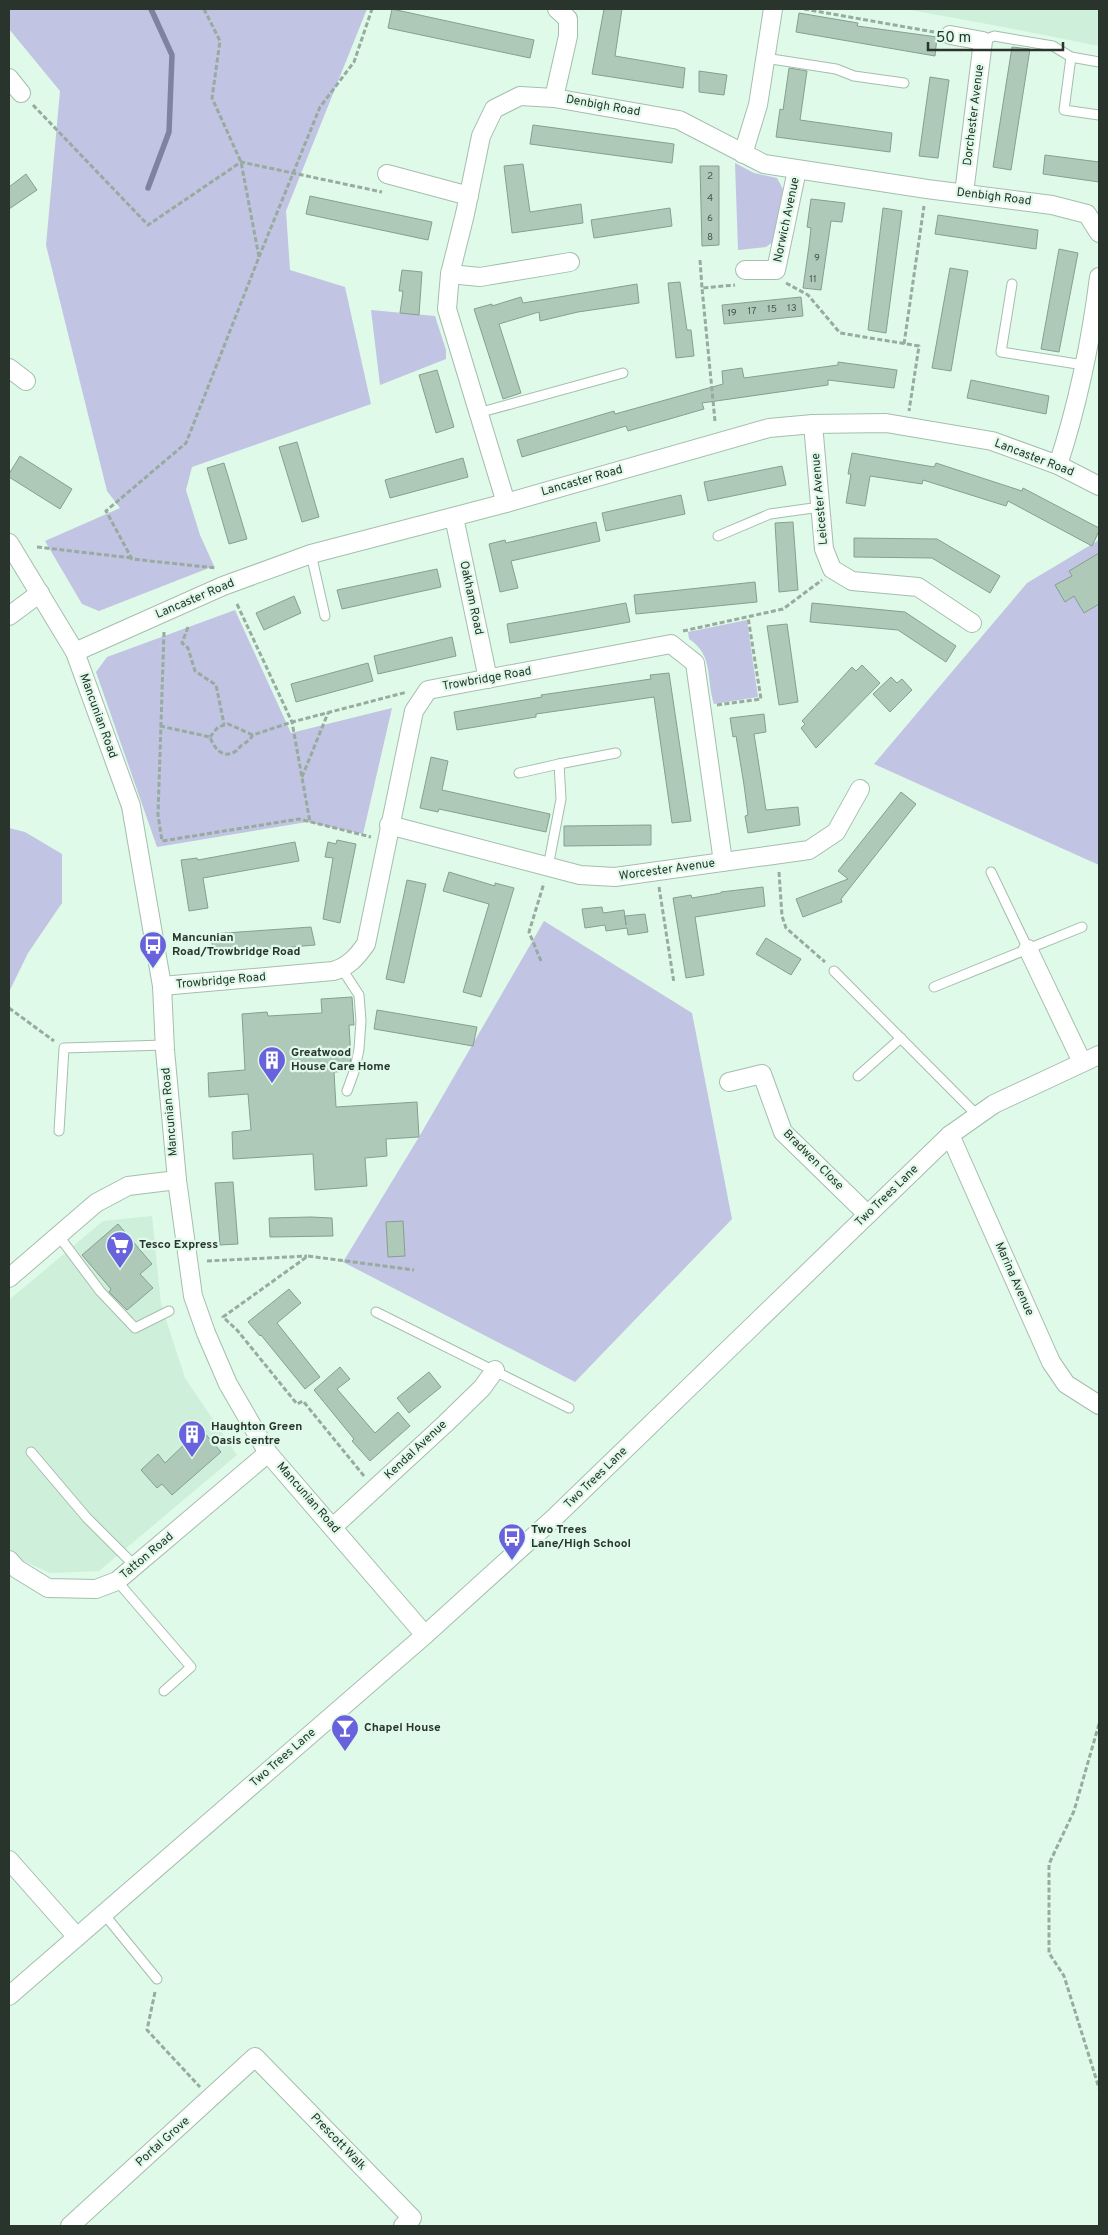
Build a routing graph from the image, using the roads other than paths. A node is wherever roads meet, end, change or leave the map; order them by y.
1 (558, 9) edge
2 (773, 9) edge
3 (950, 35) road end
4 (983, 42) junction
5 (1071, 57) junction
6 (765, 58) junction
7 (1099, 62) edge
8 (9, 78) edge
9 (904, 83) dead end
10 (21, 93) road end
11 (554, 98) junction
12 (1099, 115) edge
13 (743, 154) junction
14 (797, 170) junction
15 (387, 174) dead end
16 (964, 193) junction
17 (469, 196) junction
18 (1099, 233) edge
19 (570, 262) dead end
20 (745, 270) dead end
21 (450, 274) junction
22 (1099, 277) edge
23 (1012, 284) dead end
24 (1098, 300) edge
25 (1084, 366) junction
26 (9, 368) edge
27 (623, 372) dead end
28 (26, 381) dead end
29 (478, 413) junction
30 (813, 424) junction
31 (1058, 465) junction
32 (1099, 486) edge
33 (506, 503) junction
34 (820, 506) junction
35 (454, 517) junction
36 (718, 536) dead end
37 (9, 543) edge
38 (311, 554) junction
39 (40, 592) junction
40 (9, 616) edge
41 (324, 616) dead end
42 (972, 623) dead end
43 (75, 652) junction
44 (488, 679) junction
45 (616, 753) dead end
46 (560, 764) junction
47 (519, 773) dead end
48 (860, 789) dead end
49 (389, 826) junction
50 (722, 862) junction
51 (547, 872) junction
52 (991, 872) dead end
53 (1082, 927) dead end
54 (1028, 949) junction
55 (342, 968) junction
56 (834, 971) road end
57 (162, 986) junction
58 (934, 987) dead end
59 (900, 1038) junction
60 (165, 1045) junction
61 (1099, 1055) edge
62 (1082, 1062) junction
63 (858, 1076) dead end
64 (729, 1082) dead end
65 (347, 1091) dead end
66 (977, 1115) junction
67 (59, 1130) dead end
68 (950, 1135) junction
69 (177, 1180) junction
70 (867, 1214) junction
71 (58, 1235) junction
72 (9, 1278) edge
73 (169, 1311) dead end
74 (376, 1312) dead end
75 (495, 1370) junction
76 (1099, 1406) edge
77 (569, 1408) dead end
78 (31, 1452) dead end
79 (268, 1453) junction
80 (333, 1527) junction
81 (9, 1560) edge
82 (135, 1566) junction
83 (117, 1581) junction
84 (425, 1635) junction
85 (164, 1691) dead end
86 (9, 1860) edge
87 (104, 1914) junction
88 (76, 1937) junction
89 (157, 1979) road end
90 (9, 1996) edge
91 (256, 2057) joint
92 (70, 2226) edge
93 (403, 2226) edge

1 - 11 street
2 - 6 street
3 - 4 street
4 - 5 lane
4 - 16 street, Dorchester Avenue
5 - 7 lane
5 - 12 lane
6 - 9 lane
6 - 13 street
8 - 10 street
11 - 13 street, Denbigh Road
11 - 17 street, Denbigh Road
13 - 14 street, Denbigh Road
14 - 16 street, Denbigh Road
14 - 20 street, Norwich Avenue
15 - 17 street
16 - 18 street, Denbigh Road
17 - 21 street, Denbigh Road
19 - 21 street
21 - 29 street, Denbigh Road
22 - 24 street
23 - 25 lane
24 - 25 street
25 - 31 street
26 - 28 street
27 - 29 lane
29 - 33 street, Denbigh Road
30 - 31 street, Lancaster Road
30 - 33 street, Lancaster Road
30 - 34 street, Leicester Avenue
31 - 32 street, Lancaster Road
33 - 35 street, Lancaster Road
34 - 36 lane
34 - 42 street, Leicester Avenue
35 - 38 street, Lancaster Road
35 - 44 street, Oakham Road
37 - 39 street, Mancunian Road
38 - 41 lane
38 - 43 street, Lancaster Road
39 - 40 street
39 - 43 street, Mancunian Road
43 - 57 street, Mancunian Road
44 - 49 street, Trowbridge Road
44 - 50 street, Trowbridge Road
45 - 46 lane
46 - 47 lane
46 - 51 lane
48 - 50 street, Worcester Avenue
49 - 51 street, Worcester Avenue
49 - 55 street, Trowbridge Road
50 - 51 street, Worcester Avenue
52 - 54 lane
53 - 54 lane
54 - 58 lane
54 - 62 street
55 - 57 street, Trowbridge Road
55 - 65 lane
56 - 59 lane
57 - 60 street, Mancunian Road
59 - 63 lane
59 - 66 lane
60 - 67 lane
60 - 69 street, Mancunian Road
61 - 62 street, Two Trees Lane
62 - 66 street, Two Trees Lane
64 - 70 street, Bradwen Close
66 - 68 street, Two Trees Lane
68 - 70 street, Two Trees Lane
68 - 76 street, Marina Avenue
69 - 71 street
69 - 79 street, Mancunian Road
70 - 84 street, Two Trees Lane
71 - 72 street
71 - 73 lane
74 - 75 lane
75 - 77 lane
75 - 80 street, Kendal Avenue
78 - 82 lane
79 - 80 street, Mancunian Road
79 - 82 street, Tatton Road
80 - 84 street, Mancunian Road
81 - 83 street, Tatton Road
82 - 83 street, Tatton Road
83 - 85 lane
84 - 87 street, Two Trees Lane
86 - 88 street
87 - 88 street, Two Trees Lane
87 - 89 lane
88 - 90 street, Two Trees Lane
91 - 92 street, Portal Grove
91 - 93 street, Prescott Walk

